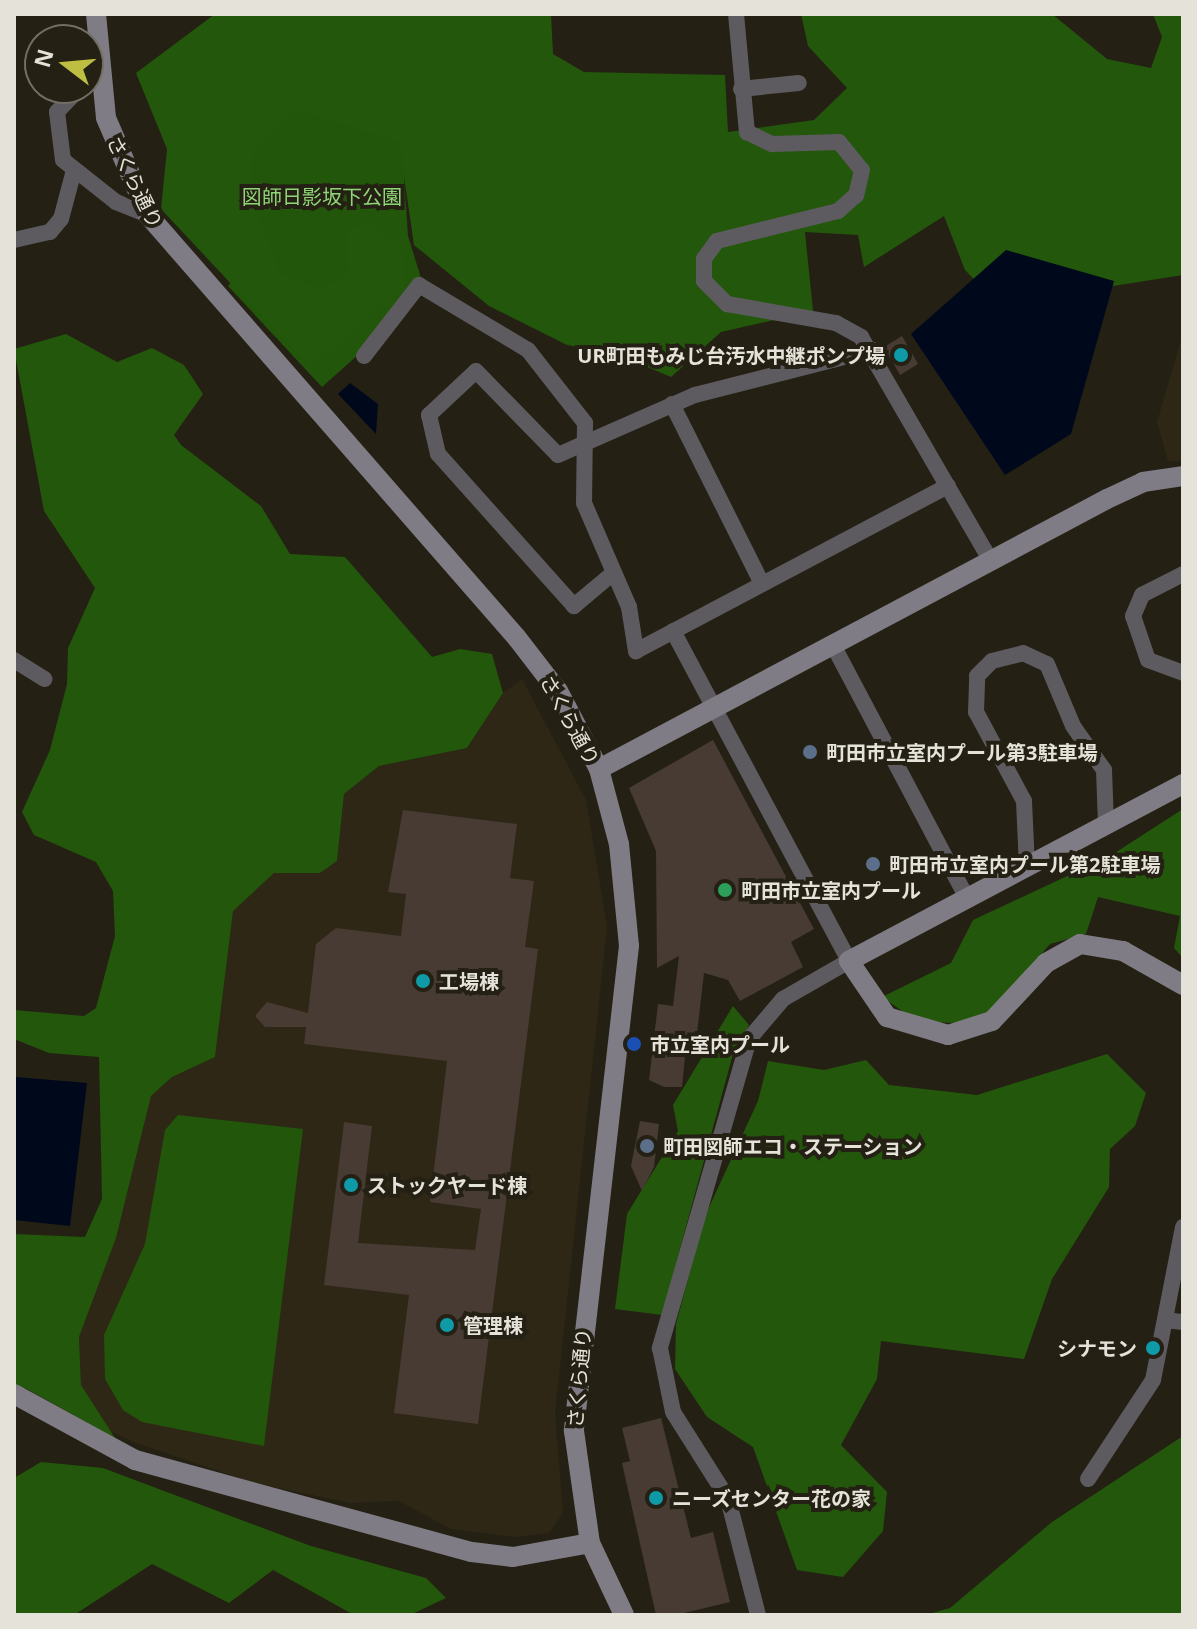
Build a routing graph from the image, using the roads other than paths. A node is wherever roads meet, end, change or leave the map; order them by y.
1 (736, 14) edge
2 (799, 83) dead end
3 (741, 89) junction
4 (60, 104) edge
5 (97, 104) edge
6 (73, 174) junction
7 (148, 215) junction
8 (14, 240) edge
9 (872, 350) junction
10 (364, 356) dead end
11 (672, 404) junction
12 (585, 442) junction
13 (1183, 476) edge
14 (948, 486) junction
15 (991, 561) junction
16 (612, 574) junction
17 (1183, 574) edge
18 (762, 584) junction
19 (673, 631) junction
20 (833, 645) junction
21 (15, 665) edge
22 (1183, 673) edge
23 (44, 679) dead end
24 (714, 708) junction
25 (599, 769) junction
26 (1183, 784) edge
27 (1106, 825) junction
28 (1027, 867) junction
29 (967, 898) junction
30 (849, 961) junction
31 (1183, 985) edge
32 (1183, 1227) edge
33 (1174, 1321) edge
34 (14, 1394) edge
35 (1088, 1479) dead end
36 (590, 1543) junction
37 (624, 1615) edge
38 (758, 1615) edge

1 - 3 street
2 - 3 street
3 - 9 street
4 - 6 street
5 - 7 street, さくら通り
6 - 7 street
6 - 8 street
7 - 25 street, さくら通り
9 - 11 street
9 - 14 street
10 - 12 street
11 - 12 street
11 - 18 street
12 - 16 street
12 - 16 street
13 - 15 street
14 - 15 street
14 - 18 street
15 - 20 street
16 - 19 street
17 - 22 street
18 - 19 street
19 - 24 street
20 - 24 street
20 - 29 street
21 - 23 street
24 - 25 street
24 - 30 street
25 - 36 street, さくら通り
26 - 27 street
27 - 28 street
27 - 28 street
28 - 29 street
29 - 30 street
30 - 31 street
30 - 38 street
32 - 33 street
33 - 35 street
34 - 36 street
36 - 37 street, さくら通り

